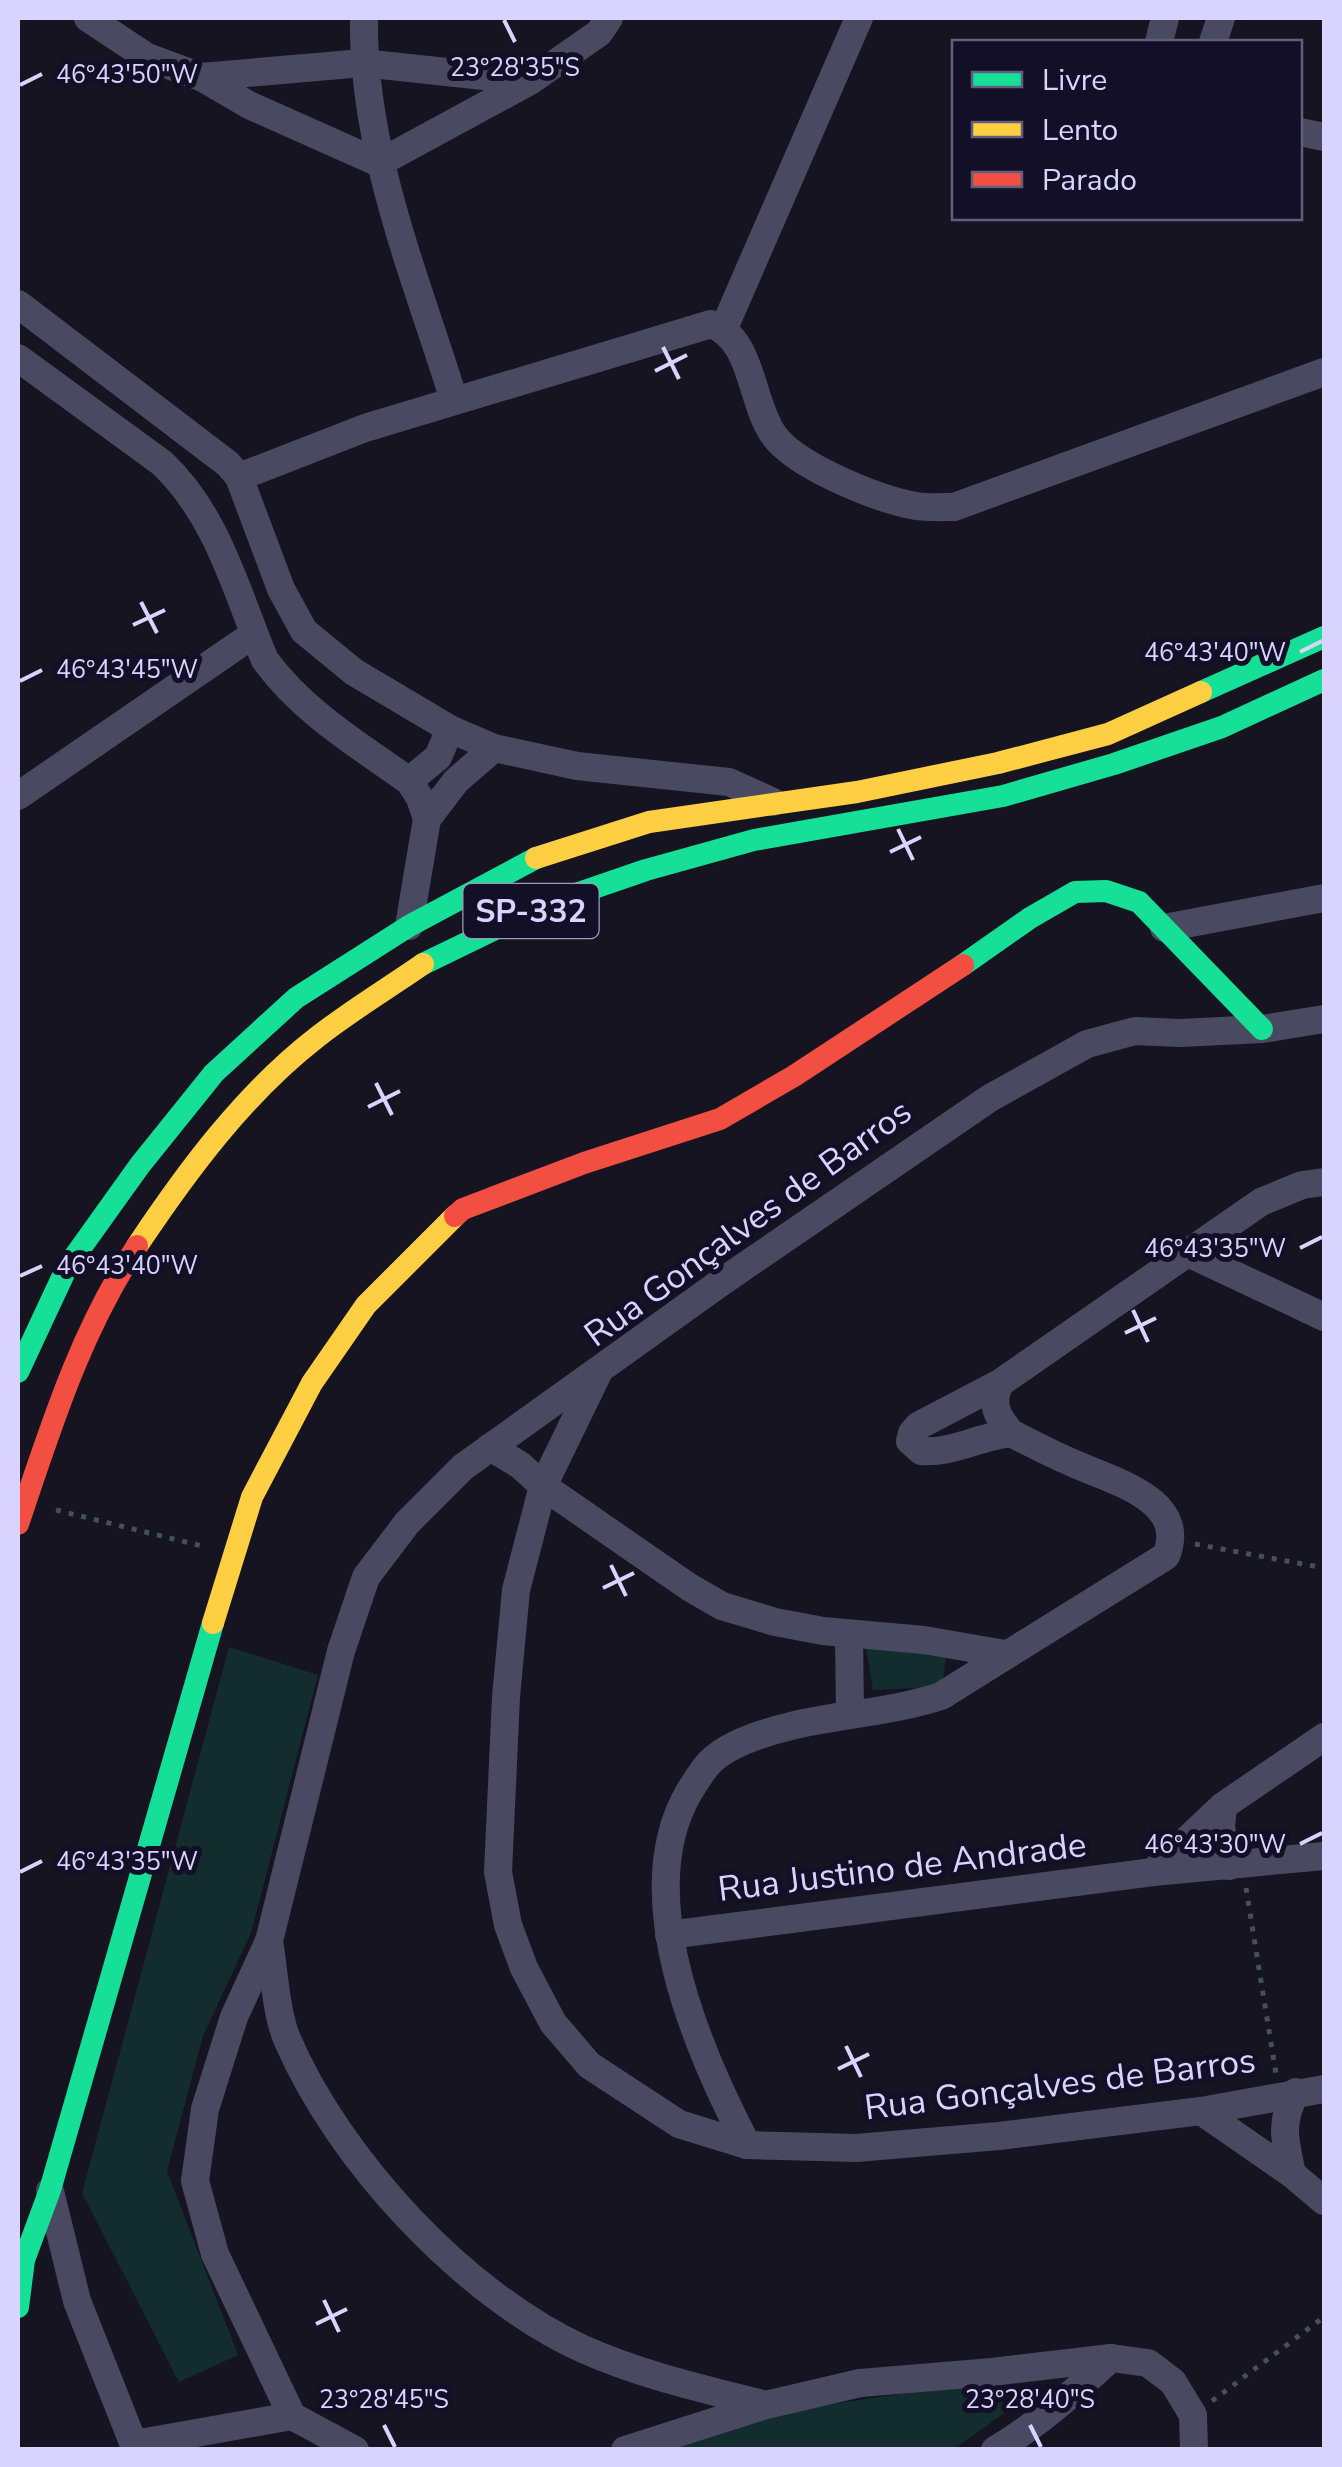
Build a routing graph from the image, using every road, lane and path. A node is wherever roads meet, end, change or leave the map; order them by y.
1 (88, 18) edge
2 (364, 18) edge
3 (610, 18) edge
4 (859, 18) edge
5 (364, 62) junction
6 (201, 77) junction
7 (530, 81) junction
8 (380, 163) junction
9 (18, 304) edge
10 (724, 328) junction
11 (18, 358) edge
12 (1324, 372) edge
13 (454, 400) junction
14 (239, 477) junction
15 (254, 634) junction
16 (1324, 637) edge
17 (1324, 680) edge
18 (450, 728) junction
19 (494, 748) junction
20 (409, 781) junction
21 (18, 796) edge
22 (774, 803) junction
23 (427, 819) junction
24 (1324, 898) edge
25 (410, 926) junction
26 (1164, 928) junction
27 (1324, 1020) edge
28 (1262, 1029) junction
29 (1324, 1182) edge
30 (1188, 1253) junction
31 (1324, 1317) edge
32 (18, 1372) edge
33 (599, 1372) junction
34 (1000, 1383) junction
35 (1011, 1434) junction
36 (490, 1447) junction
37 (543, 1486) junction
38 (21, 1513) edge
39 (1172, 1540) junction
40 (234, 1554) junction
41 (1324, 1568) edge
42 (849, 1635) junction
43 (1005, 1654) junction
44 (850, 1713) junction
45 (1324, 1737) edge
46 (1223, 1806) junction
47 (1324, 1856) edge
48 (1236, 1865) junction
49 (1154, 1872) junction
50 (669, 1935) junction
51 (269, 1941) junction
52 (234, 2016) junction
53 (286, 2036) junction
54 (1324, 2088) edge
55 (1288, 2094) junction
56 (1202, 2111) junction
57 (747, 2146) junction
58 (1292, 2174) junction
59 (50, 2190) junction
60 (1324, 2201) edge
61 (18, 2307) edge
62 (1324, 2317) edge
63 (1111, 2358) junction
64 (766, 2405) junction
65 (1193, 2415) junction
66 (292, 2416) junction
67 (135, 2447) edge
68 (354, 2450) edge
69 (625, 2450) edge
70 (994, 2450) edge
71 (1194, 2450) edge

1 - 6 street
2 - 5 street
3 - 7 street
4 - 10 street
5 - 6 street
5 - 7 street
5 - 8 street
6 - 8 street
7 - 8 street
8 - 13 street
9 - 14 street
10 - 12 street
10 - 13 street
11 - 15 street
13 - 14 street
14 - 18 street
15 - 20 street
15 - 21 street
16 - 22 main road, SP-332
17 - 38 main road, SP-332
18 - 19 street
18 - 20 street
19 - 22 street
19 - 23 street
20 - 23 street
22 - 25 main road, SP-332
23 - 25 street
24 - 26 street
25 - 32 main road, SP-332
26 - 28 main road
26 - 40 main road
27 - 28 street, Rua Gonçalves de Barros
28 - 33 street, Rua Gonçalves de Barros
29 - 30 street
30 - 31 street
30 - 34 street
33 - 36 street
33 - 37 street, Rua Gonçalves de Barros
34 - 35 street
34 - 35 street
35 - 39 street
36 - 37 street
36 - 51 street
37 - 42 street
37 - 57 street, Rua Gonçalves de Barros
38 - 40 path
39 - 41 path
39 - 43 street
40 - 59 main road
42 - 43 street
42 - 44 street
43 - 44 street
44 - 50 street
45 - 46 street
46 - 48 street
46 - 49 street
47 - 48 street, Rua Justino de Andrade
48 - 49 street, Rua Justino de Andrade
48 - 55 path
49 - 50 street, Rua Justino de Andrade
50 - 57 street
51 - 52 street
51 - 53 street
52 - 53 street
52 - 66 street
53 - 64 street
54 - 55 street, Rua Gonçalves de Barros
55 - 56 street, Rua Gonçalves de Barros
55 - 58 street
56 - 57 street, Rua Gonçalves de Barros
56 - 58 street
58 - 60 street
59 - 61 main road
59 - 67 street
62 - 65 path
63 - 64 street
63 - 65 street
63 - 70 street
64 - 69 street
65 - 71 street
66 - 67 street
66 - 68 street

